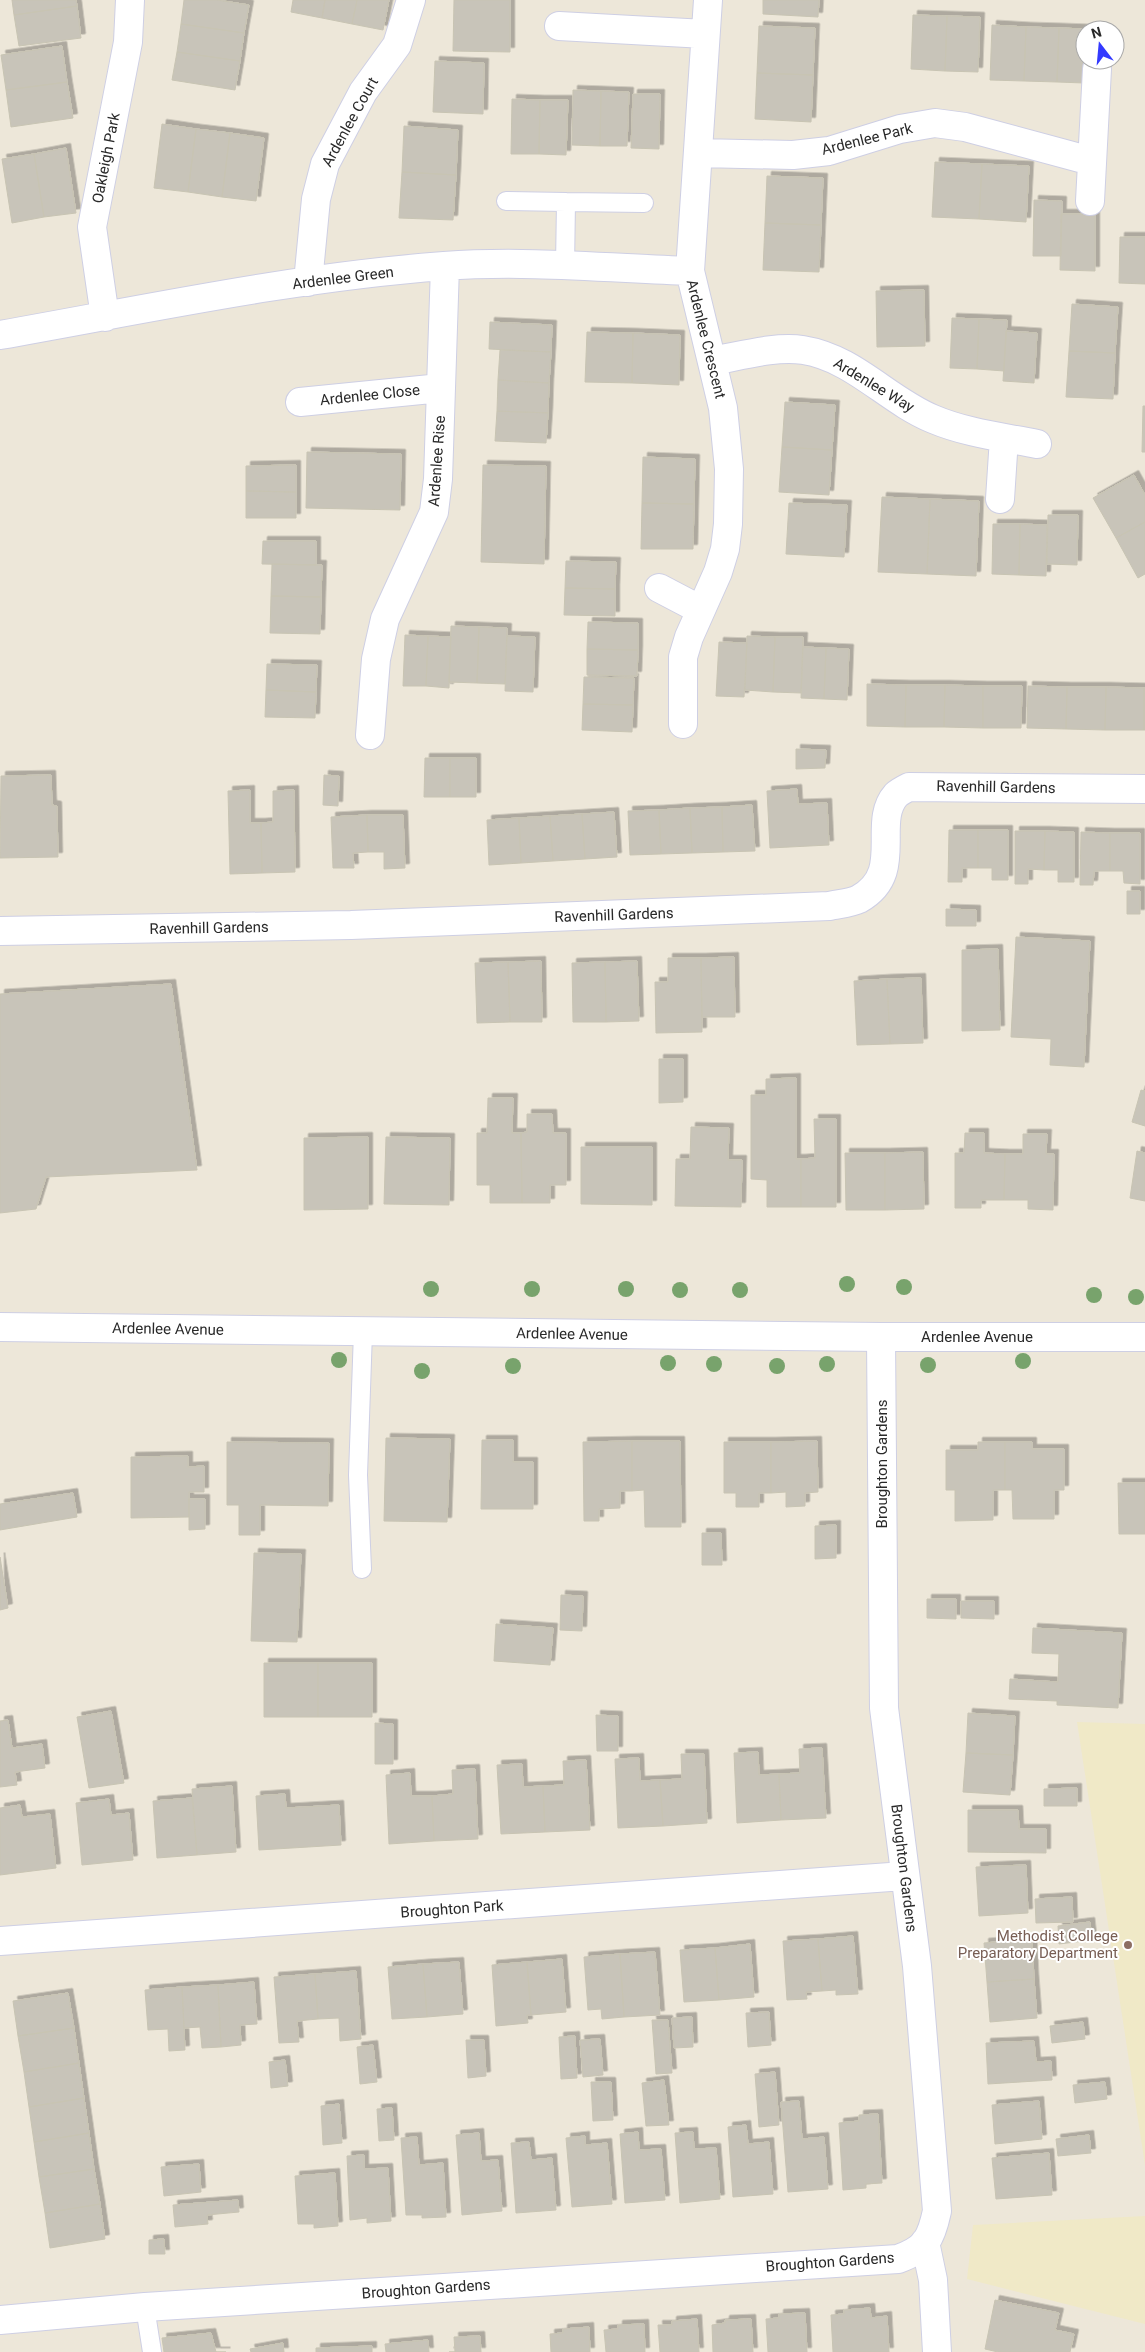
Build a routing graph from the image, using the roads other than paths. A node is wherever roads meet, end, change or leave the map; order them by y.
1 (130, 0) edge
2 (411, 0) edge
3 (708, 0) edge
4 (559, 26) dead end
5 (705, 34) junction
6 (1097, 70) edge
7 (699, 153) junction
8 (1091, 161) junction
9 (506, 201) dead end
10 (1090, 201) dead end
11 (566, 202) junction
12 (644, 203) dead end
13 (445, 266) junction
14 (565, 266) junction
15 (690, 270) junction
16 (308, 282) junction
17 (105, 317) junction
18 (0, 335) edge
19 (712, 361) junction
20 (441, 388) junction
21 (300, 402) dead end
22 (1004, 438) junction
23 (1037, 444) dead end
24 (1000, 499) dead end
25 (659, 588) dead end
26 (701, 610) junction
27 (683, 724) dead end
28 (370, 735) dead end
29 (1145, 789) edge
30 (0, 931) edge
31 (0, 1327) edge
32 (362, 1332) junction
33 (1145, 1337) edge
34 (881, 1338) junction
35 (362, 1569) dead end
36 (904, 1876) junction
37 (0, 1941) edge
38 (925, 2242) junction
39 (144, 2307) junction
40 (0, 2320) edge
41 (152, 2352) edge
42 (937, 2352) edge

1 - 17 street, Oakleigh Park
2 - 16 street, Ardenlee Court
3 - 5 street, Ardenlee Crescent
4 - 5 street
5 - 7 street, Ardenlee Crescent
6 - 8 street
7 - 8 street, Ardenlee Park
7 - 15 street, Ardenlee Crescent
8 - 10 street
9 - 11 lane
11 - 12 lane
11 - 14 lane
13 - 14 street, Ardenlee Green
13 - 16 street, Ardenlee Green
13 - 20 street, Ardenlee Rise
14 - 15 street, Ardenlee Green
15 - 19 street, Ardenlee Crescent
16 - 17 street, Ardenlee Green
17 - 18 street, Ardenlee Green
19 - 22 street, Ardenlee Way
19 - 26 street, Ardenlee Crescent
20 - 21 street, Ardenlee Close
20 - 28 street, Ardenlee Rise
22 - 23 street, Ardenlee Way
22 - 24 street
25 - 26 street
26 - 27 street, Ardenlee Crescent
29 - 30 street, Ravenhill Gardens
31 - 32 street, Ardenlee Avenue
32 - 34 street, Ardenlee Avenue
32 - 35 lane
33 - 34 street, Ardenlee Avenue
34 - 36 street, Broughton Gardens
36 - 37 street, Broughton Park
36 - 38 street, Broughton Gardens
38 - 39 street, Broughton Gardens
38 - 42 street
39 - 40 street, Broughton Gardens
39 - 41 lane

